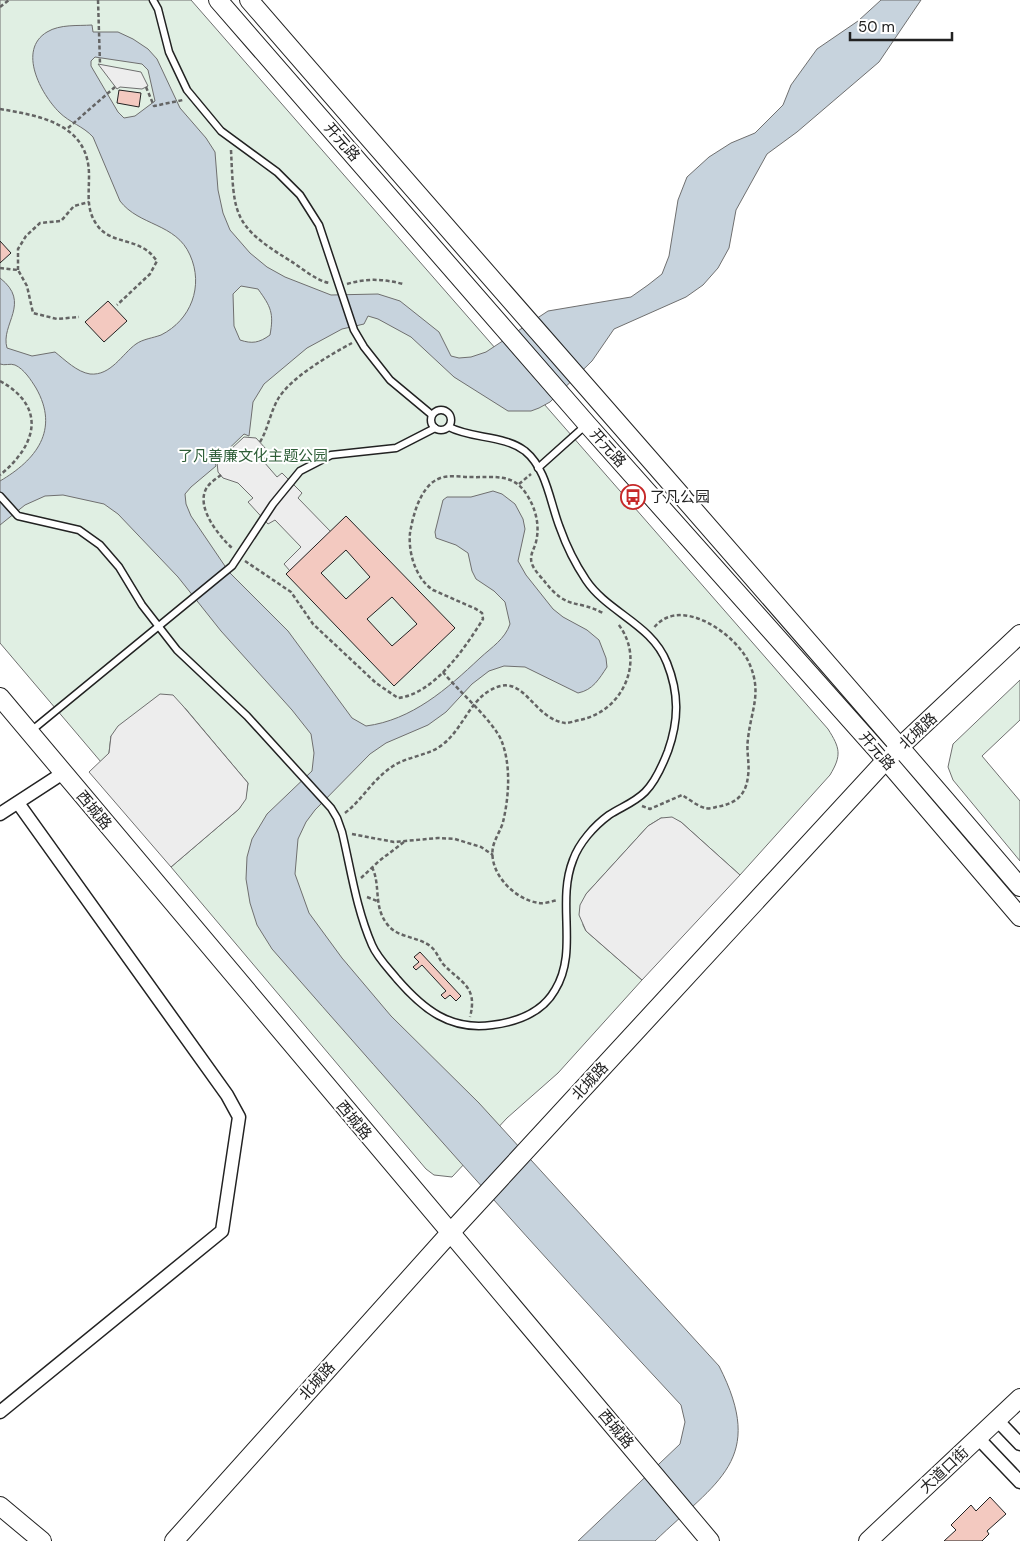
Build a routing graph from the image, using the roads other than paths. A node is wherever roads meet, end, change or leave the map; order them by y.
1 (153, 0) edge
2 (218, 0) edge
3 (249, 0) edge
4 (432, 415) junction
5 (587, 424) junction
6 (449, 427) junction
7 (435, 428) junction
8 (538, 468) junction
9 (0, 496) edge
10 (158, 627) junction
11 (1020, 634) edge
12 (0, 697) edge
13 (29, 732) junction
14 (901, 747) junction
15 (886, 760) junction
16 (63, 773) junction
17 (18, 803) junction
18 (0, 814) edge
19 (1020, 887) edge
20 (1020, 917) edge
21 (450, 1233) junction
22 (1020, 1398) edge
23 (0, 1412) edge
24 (997, 1420) junction
25 (978, 1438) junction
26 (1020, 1444) edge
27 (1020, 1482) edge
28 (0, 1506) edge
29 (42, 1541) edge
30 (174, 1541) edge
31 (710, 1541) edge
32 (868, 1541) edge

1 - 4 lane
2 - 5 street, 开元路
3 - 14 street, 开元路
4 - 6 lane
4 - 7 lane
5 - 8 lane
5 - 15 street, 开元路
6 - 7 lane
6 - 8 lane
7 - 10 lane
8 - 10 lane
9 - 10 lane
10 - 13 lane
11 - 14 street, 北城路
12 - 13 street, 西城路
13 - 16 street, 西城路
14 - 15 street, 北城路
14 - 19 street, 开元路
15 - 20 street, 开元路
15 - 21 street, 北城路
16 - 17 street
16 - 21 street, 西城路
17 - 18 street
17 - 23 street
21 - 30 street, 北城路
21 - 31 street, 西城路
22 - 24 street, 大道口街
24 - 25 street, 大道口街
24 - 26 street
25 - 27 street
25 - 32 street, 大道口街
28 - 29 street

